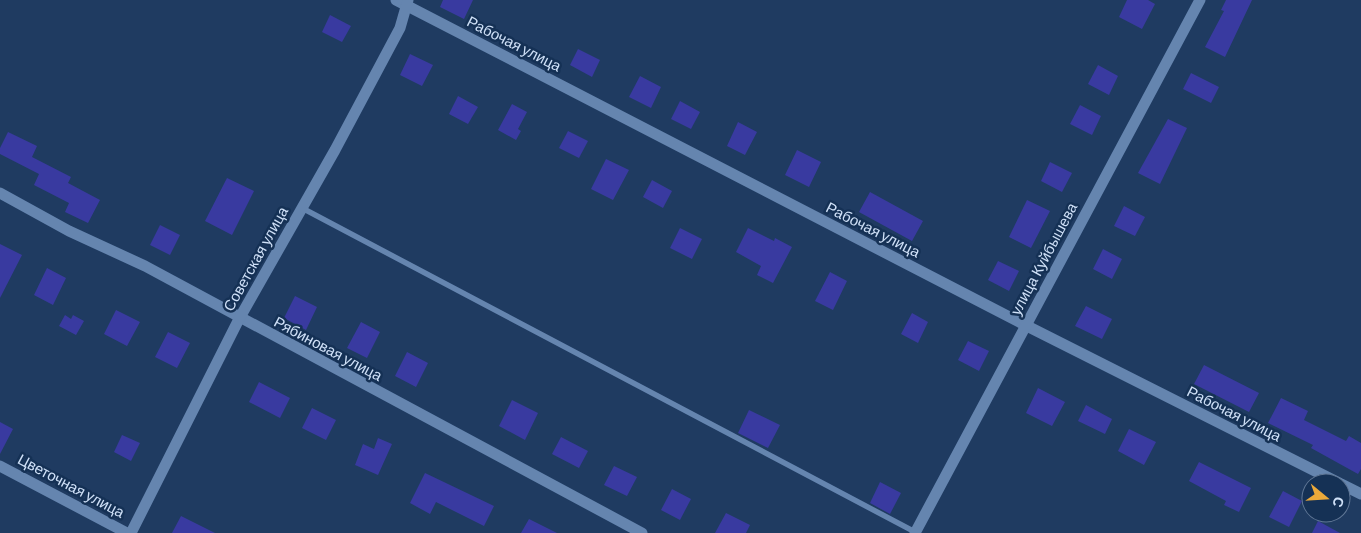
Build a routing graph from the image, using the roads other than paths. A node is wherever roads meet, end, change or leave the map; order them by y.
1 (1200, 0) edge
2 (403, 2) edge
3 (0, 193) edge
4 (302, 208) junction
5 (239, 319) junction
6 (1025, 325) junction
7 (0, 466) edge
8 (1320, 473) edge
9 (129, 533) edge
10 (642, 533) edge
11 (915, 533) edge

1 - 6 street, улица Куйбышева
2 - 4 street, Советская улица
2 - 6 street, Рабочая улица
3 - 5 street, Рябиновая улица
4 - 5 street, Советская улица
4 - 11 lane
5 - 9 street, Советская улица
5 - 10 street, Рябиновая улица
6 - 8 street, Рабочая улица
6 - 11 street, улица Куйбышева
7 - 9 street, Цветочная улица

